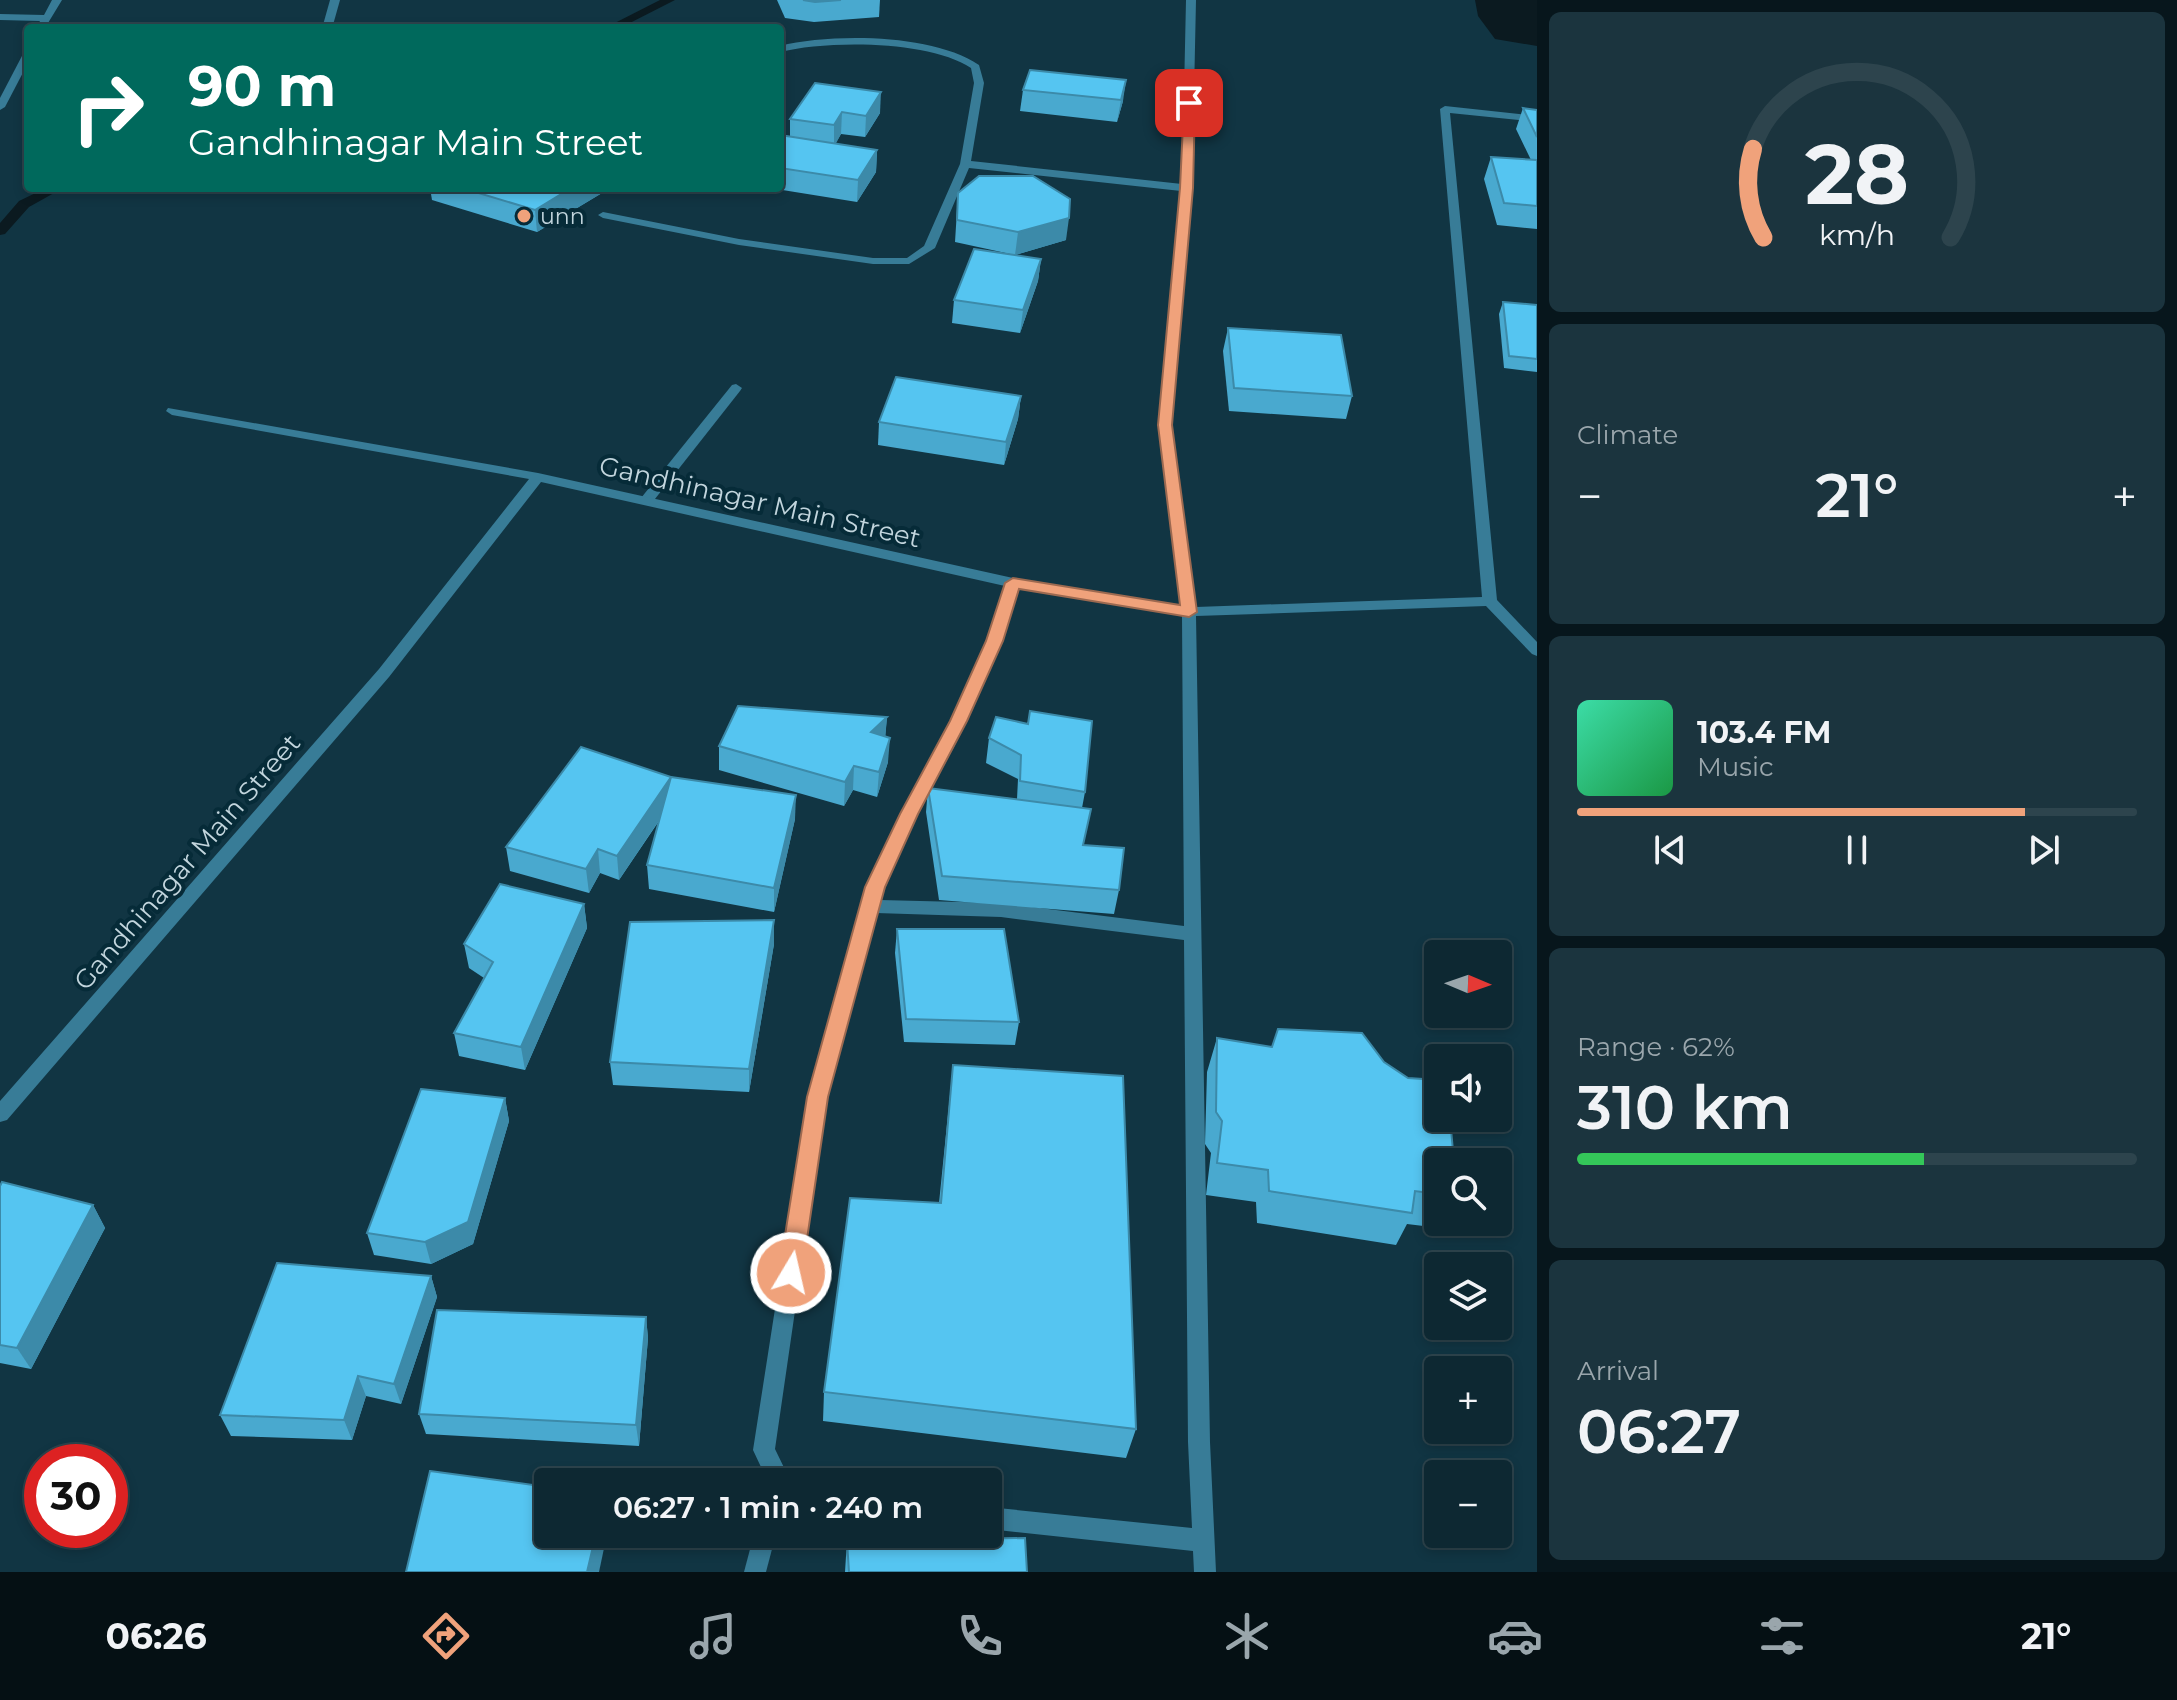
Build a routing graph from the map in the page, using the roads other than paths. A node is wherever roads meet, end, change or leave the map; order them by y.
1 (57, 0) edge
2 (335, 0) edge
3 (1191, 0) edge
4 (0, 17) edge
5 (44, 23) edge
6 (328, 24) edge
7 (784, 47) edge
8 (24, 62) edge
9 (0, 107) edge
10 (1537, 119) edge
11 (965, 164) junction
12 (1187, 188) junction
13 (603, 215) dead end
14 (736, 388) dead end
15 (172, 411) dead end
16 (538, 477) junction
17 (646, 501) junction
18 (1013, 583) junction
19 (1490, 601) junction
20 (1189, 612) junction
21 (1537, 651) edge
22 (869, 906) junction
23 (1193, 934) junction
24 (0, 1114) edge
25 (773, 1468) edge
26 (1002, 1519) edge
27 (1204, 1541) junction
28 (761, 1548) edge
29 (755, 1572) edge
30 (1205, 1572) edge

1 - 5 street
2 - 6 street
3 - 12 street
4 - 5 street
7 - 11 street
8 - 9 street
10 - 19 street
11 - 12 street
11 - 13 street
12 - 20 street
14 - 17 street
15 - 16 street
16 - 17 street, Gandhinagar Main Street
16 - 24 street, Gandhinagar Main Street
17 - 18 street, Gandhinagar Main Street
18 - 20 street, Gandhinagar Main Street
18 - 22 street
19 - 20 street, Gandhinagar Main Street
19 - 21 street
20 - 23 street
22 - 23 street
22 - 25 street
23 - 27 street
26 - 27 street
27 - 30 street
28 - 29 street

